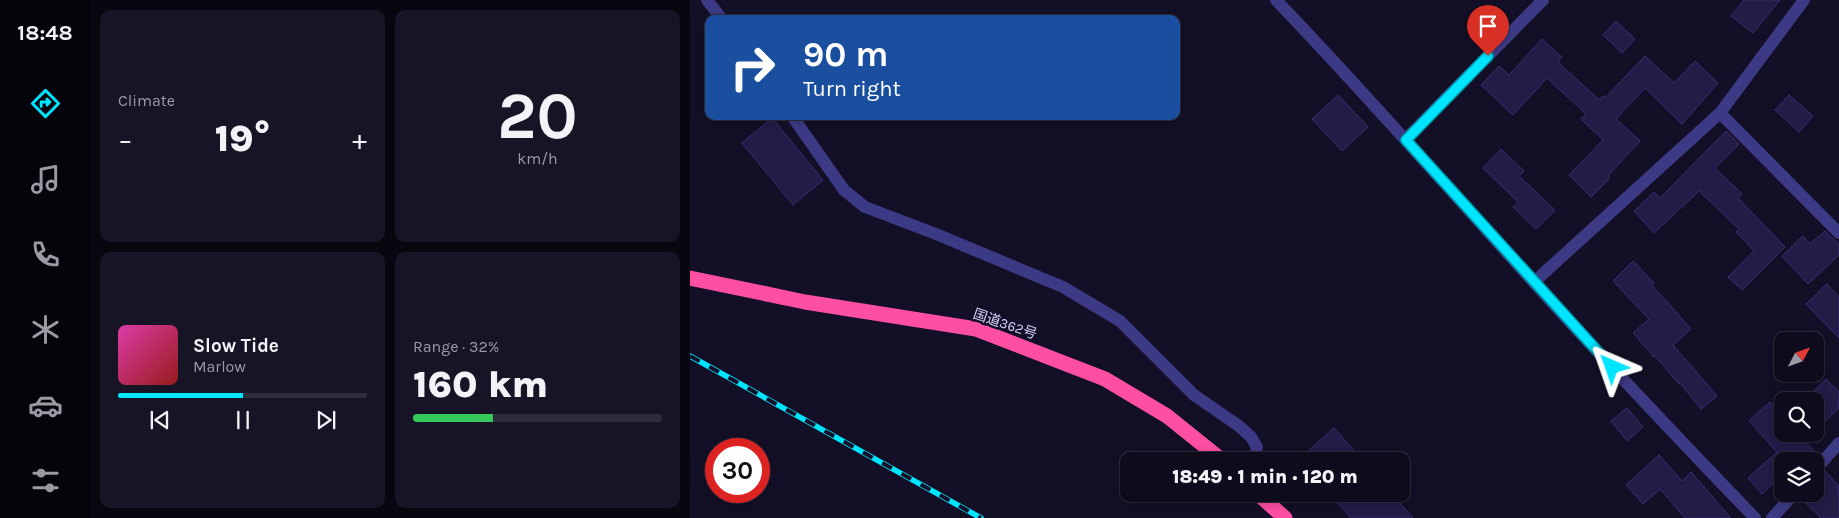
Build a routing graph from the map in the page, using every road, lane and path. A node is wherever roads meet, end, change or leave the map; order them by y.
1 (707, 0) edge
2 (1276, 0) edge
3 (1543, 0) edge
4 (1804, 0) edge
5 (719, 15) edge
6 (1720, 113) junction
7 (795, 120) edge
8 (1406, 140) junction
9 (1839, 233) edge
10 (690, 278) edge
11 (1534, 282) junction
12 (1839, 443) edge
13 (1212, 452) edge
14 (1255, 452) edge
15 (1824, 460) edge
16 (1265, 502) edge
17 (1787, 502) edge
18 (1274, 513) edge
19 (1285, 518) edge
20 (1755, 518) edge
21 (1772, 518) edge

1 - 5 street
2 - 8 street
3 - 8 street
4 - 6 street
6 - 9 street
6 - 11 street
7 - 14 street
8 - 11 street
10 - 13 highway, 国道362号
11 - 20 street
12 - 15 street
16 - 18 highway
17 - 21 street
18 - 19 highway

